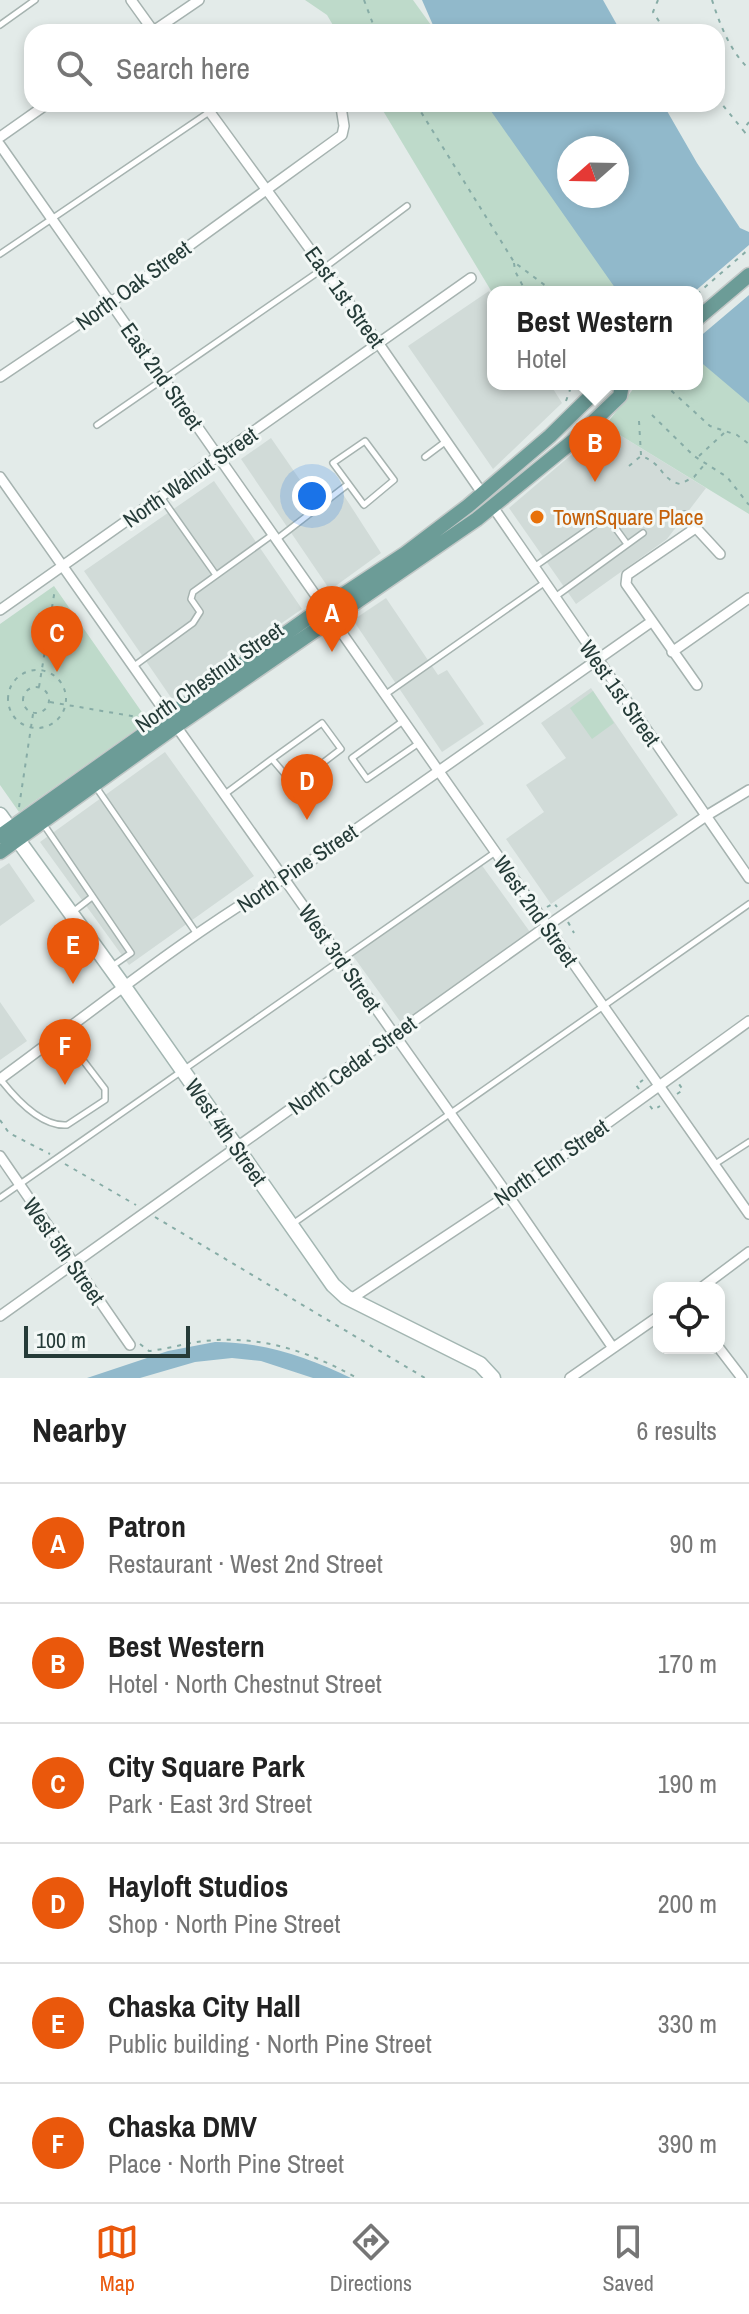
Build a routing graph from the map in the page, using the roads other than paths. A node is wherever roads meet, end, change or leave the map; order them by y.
1 (35, 0) edge
2 (131, 0) edge
3 (199, 0) edge
4 (148, 24) edge
5 (164, 24) edge
6 (0, 25) edge
7 (36, 112) edge
8 (201, 112) edge
9 (210, 112) edge
10 (342, 112) edge
11 (0, 137) edge
12 (0, 145) edge
13 (264, 190) junction
14 (407, 206) dead end
15 (51, 218) junction
16 (0, 254) edge
17 (324, 268) junction
18 (749, 275) edge
19 (471, 278) dead end
20 (110, 303) junction
21 (703, 314) edge
22 (379, 344) junction
23 (0, 377) edge
24 (164, 379) junction
25 (597, 390) edge
26 (621, 390) edge
27 (97, 425) dead end
28 (446, 441) junction
29 (219, 457) junction
30 (425, 457) dead end
31 (0, 477) edge
32 (347, 485) junction
33 (3, 490) edge
34 (482, 493) junction
35 (161, 497) junction
36 (493, 507) junction
37 (685, 516) dead end
38 (611, 522) dead end
39 (597, 523) dead end
40 (697, 527) junction
41 (643, 533) dead end
42 (275, 537) junction
43 (627, 544) junction
44 (720, 554) dead end
45 (62, 566) junction
46 (533, 567) junction
47 (216, 575) junction
48 (544, 583) junction
49 (554, 597) junction
50 (749, 598) edge
51 (0, 610) edge
52 (328, 613) junction
53 (651, 622) junction
54 (672, 652) junction
55 (597, 660) junction
56 (133, 666) junction
57 (697, 685) dead end
58 (385, 695) junction
59 (172, 721) junction
60 (404, 721) junction
61 (419, 743) junction
62 (341, 749) junction
63 (352, 758) junction
64 (272, 759) junction
65 (438, 770) junction
66 (94, 784) junction
67 (749, 790) edge
68 (225, 794) junction
69 (0, 815) edge
70 (706, 816) junction
71 (42, 822) junction
72 (9, 834) edge
73 (0, 852) edge
74 (496, 852) junction
75 (284, 878) junction
76 (749, 878) edge
77 (92, 897) junction
78 (749, 904) edge
79 (71, 913) junction
80 (547, 926) junction
81 (197, 935) junction
82 (340, 959) junction
83 (111, 967) junction
84 (125, 988) junction
85 (603, 1007) junction
86 (749, 1021) edge
87 (63, 1034) junction
88 (393, 1035) junction
89 (184, 1071) junction
90 (0, 1079) edge
91 (659, 1086) junction
92 (449, 1114) junction
93 (749, 1142) edge
94 (237, 1148) junction
95 (0, 1156) edge
96 (714, 1164) junction
97 (18, 1185) junction
98 (508, 1195) junction
99 (0, 1198) edge
100 (749, 1214) edge
101 (290, 1226) junction
102 (749, 1252) edge
103 (73, 1263) junction
104 (709, 1282) edge
105 (351, 1299) junction
106 (0, 1316) edge
107 (653, 1320) edge
108 (134, 1342) road end
109 (613, 1348) junction
110 (724, 1354) edge
111 (493, 1378) edge
112 (570, 1378) edge
113 (742, 1378) edge

1 - 6 lane
2 - 4 street
3 - 5 street
7 - 11 street
8 - 15 lane
9 - 13 street, East 1st Street
10 - 13 street, North Oak Street
12 - 15 street, East 2nd Street
13 - 17 street, East 1st Street
13 - 20 street, North Oak Street
14 - 17 lane
15 - 16 lane
15 - 20 street, East 2nd Street
17 - 22 street, East 1st Street
17 - 24 lane
18 - 21 main road
19 - 22 street, North Walnut Street
20 - 23 street, North Oak Street
20 - 24 street, East 2nd Street
22 - 28 street, East 1st Street
22 - 29 street, North Walnut Street
24 - 27 lane
24 - 29 street, East 2nd Street
25 - 34 main road, North Chestnut Street
26 - 36 main road, North Chestnut Street
28 - 30 lane
28 - 34 street, East 1st Street
29 - 35 street, North Walnut Street
29 - 42 street, East 2nd Street
31 - 33 street, West 3rd Street
32 - 32 lane
32 - 42 lane
33 - 45 street, West 3rd Street
34 - 52 main road, North Chestnut Street
35 - 45 street, North Walnut Street
35 - 47 lane
36 - 46 street, West 1st Street
36 - 52 main road, North Chestnut Street
37 - 40 street
38 - 43 lane
39 - 46 lane
40 - 44 street
40 - 53 street
41 - 43 lane
42 - 47 lane
42 - 52 street, East 2nd Street
43 - 49 lane
45 - 51 street, North Walnut Street
45 - 56 street, West 3rd Street
46 - 48 street, West 1st Street
47 - 56 lane
48 - 49 street, West 1st Street
48 - 58 lane
49 - 55 street, West 1st Street
50 - 54 street
52 - 58 street, West 2nd Street
52 - 59 main road, North Chestnut Street
53 - 54 street
53 - 55 street, North Pine Street
54 - 57 street
55 - 65 street, North Pine Street
55 - 70 street, West 1st Street
56 - 59 street, West 3rd Street
58 - 60 street, West 2nd Street
59 - 66 main road, North Chestnut Street
59 - 68 street, West 3rd Street
59 - 72 main road, North Chestnut Street
60 - 61 street, West 2nd Street
60 - 63 lane
61 - 63 lane
61 - 65 street, West 2nd Street
62 - 63 lane
62 - 64 lane
62 - 64 lane
64 - 68 lane
65 - 74 street, West 2nd Street
65 - 75 street, North Pine Street
66 - 71 main road, North Chestnut Street
66 - 81 lane
67 - 70 street, North Cedar Street
68 - 75 street, West 3rd Street
69 - 72 street, West 4th Street
70 - 76 street, West 1st Street
70 - 80 street, North Cedar Street
71 - 72 main road, North Chestnut Street
71 - 77 lane
72 - 73 main road, North Chestnut Street
72 - 79 street, West 4th Street
74 - 80 street, West 2nd Street
74 - 82 lane
75 - 81 street, North Pine Street
75 - 82 street, West 3rd Street
77 - 79 lane
77 - 83 lane
78 - 85 lane
79 - 83 street, West 4th Street
80 - 85 street, West 2nd Street
80 - 88 street, North Cedar Street
81 - 84 street, North Pine Street
82 - 88 street, West 3rd Street
82 - 89 lane
83 - 84 street, West 4th Street
84 - 87 street, North Pine Street
84 - 89 street, West 4th Street
85 - 91 street, West 2nd Street
85 - 92 lane
86 - 91 street, North Elm Street
87 - 90 street, North Pine Street
87 - 90 lane
88 - 92 street, West 3rd Street
88 - 94 street, North Cedar Street
89 - 94 street, West 4th Street
89 - 97 lane
91 - 96 street, West 2nd Street
91 - 98 street, North Elm Street
92 - 98 street, West 3rd Street
92 - 101 lane
93 - 96 lane
94 - 101 street, West 4th Street
94 - 103 street, North Cedar Street
95 - 97 street, West 5th Street
96 - 100 street, West 2nd Street
97 - 99 lane
97 - 103 street, West 5th Street
98 - 105 street, North Elm Street
98 - 109 street, West 3rd Street
101 - 105 street, West 4th Street
102 - 104 street
103 - 106 street, North Cedar Street
103 - 108 street, West 5th Street
105 - 111 street, West 4th Street
107 - 109 street
109 - 112 street
110 - 113 street

